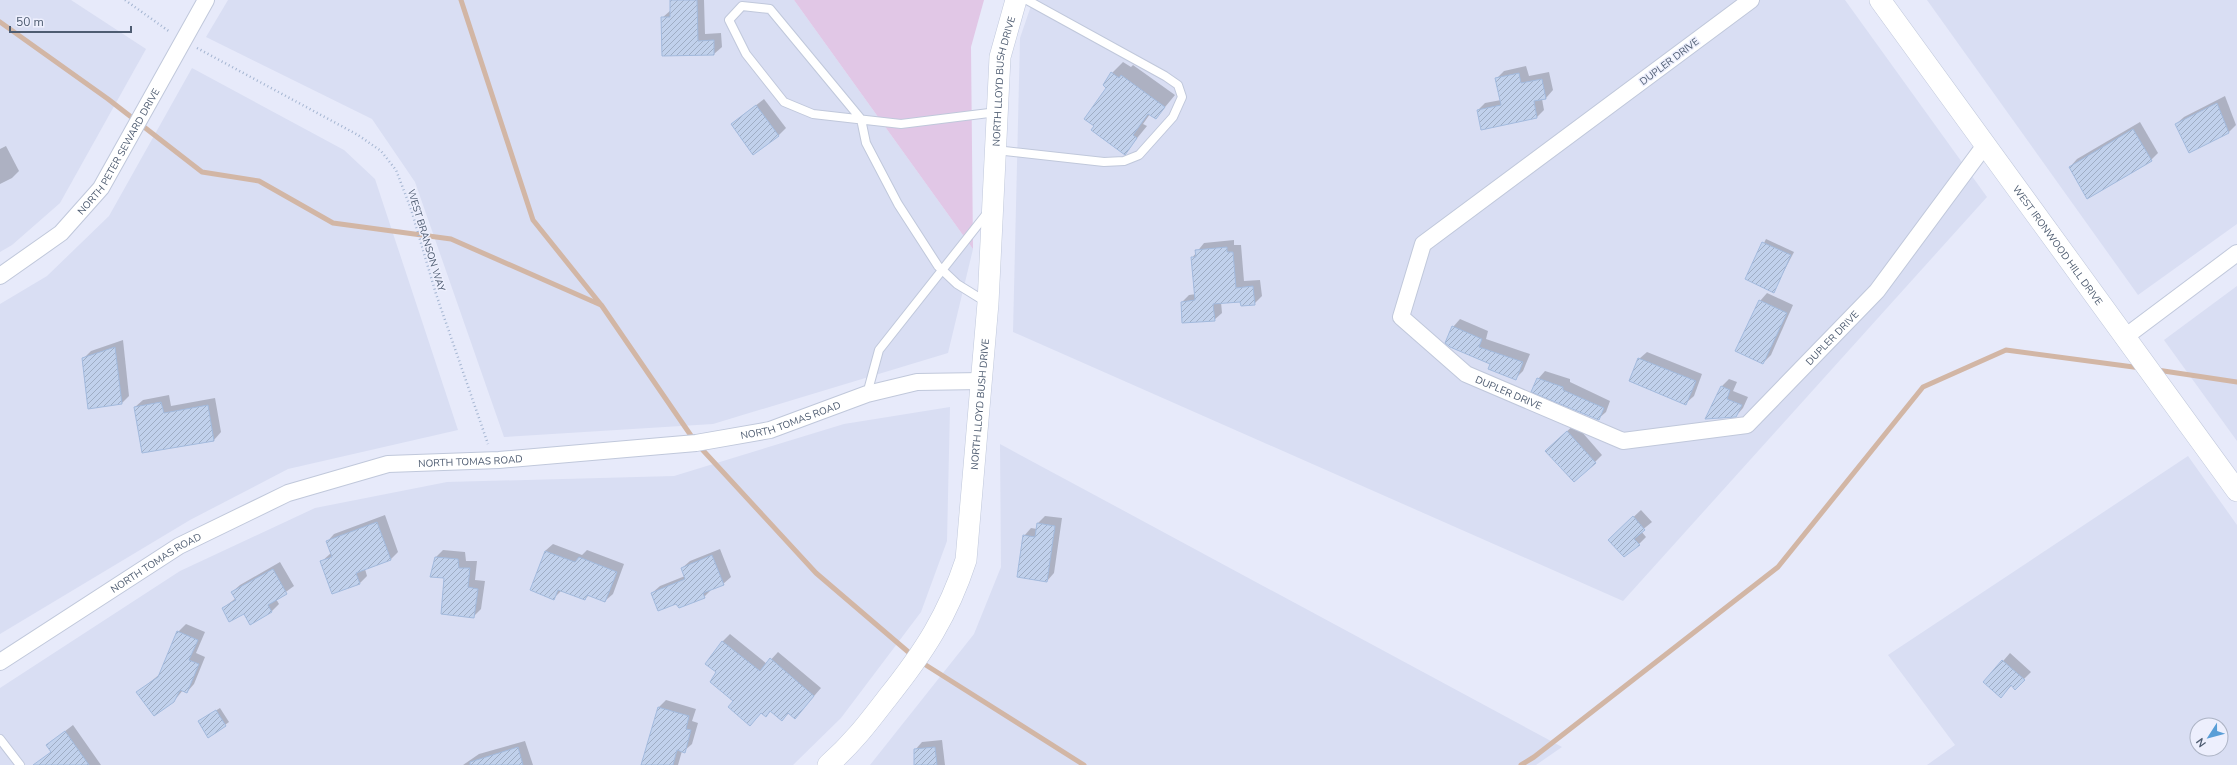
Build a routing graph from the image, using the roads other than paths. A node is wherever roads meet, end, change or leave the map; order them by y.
1 (206, 0) edge
2 (1016, 0) edge
3 (1027, 0) edge
4 (1751, 0) edge
5 (1880, 0) edge
6 (998, 112) junction
7 (861, 119) junction
8 (1985, 145) junction
9 (996, 150) junction
10 (993, 206) junction
11 (2237, 254) edge
12 (942, 270) junction
13 (0, 276) edge
14 (988, 303) junction
15 (2125, 336) junction
16 (982, 381) junction
17 (867, 394) junction
18 (2237, 491) edge
19 (0, 662) edge
20 (0, 739) edge
21 (20, 765) edge
22 (828, 765) edge

1 - 13 street, NORTH PETER SEWARD DRIVE
2 - 6 street, NORTH LLOYD BUSH DRIVE
3 - 9 lane
4 - 8 street, DUPLER DRIVE
5 - 8 street, WEST IRONWOOD HILL DRIVE
6 - 7 lane
6 - 9 street, NORTH LLOYD BUSH DRIVE
7 - 7 lane
7 - 12 lane
8 - 15 street, WEST IRONWOOD HILL DRIVE
9 - 10 street, NORTH LLOYD BUSH DRIVE
10 - 12 lane
10 - 14 street, NORTH LLOYD BUSH DRIVE
11 - 15 street
12 - 14 lane
12 - 17 lane
14 - 16 street, NORTH LLOYD BUSH DRIVE
15 - 18 street, WEST IRONWOOD HILL DRIVE
16 - 17 street, NORTH TOMAS ROAD
16 - 22 street, NORTH LLOYD BUSH DRIVE
17 - 19 street, NORTH TOMAS ROAD
20 - 21 lane

